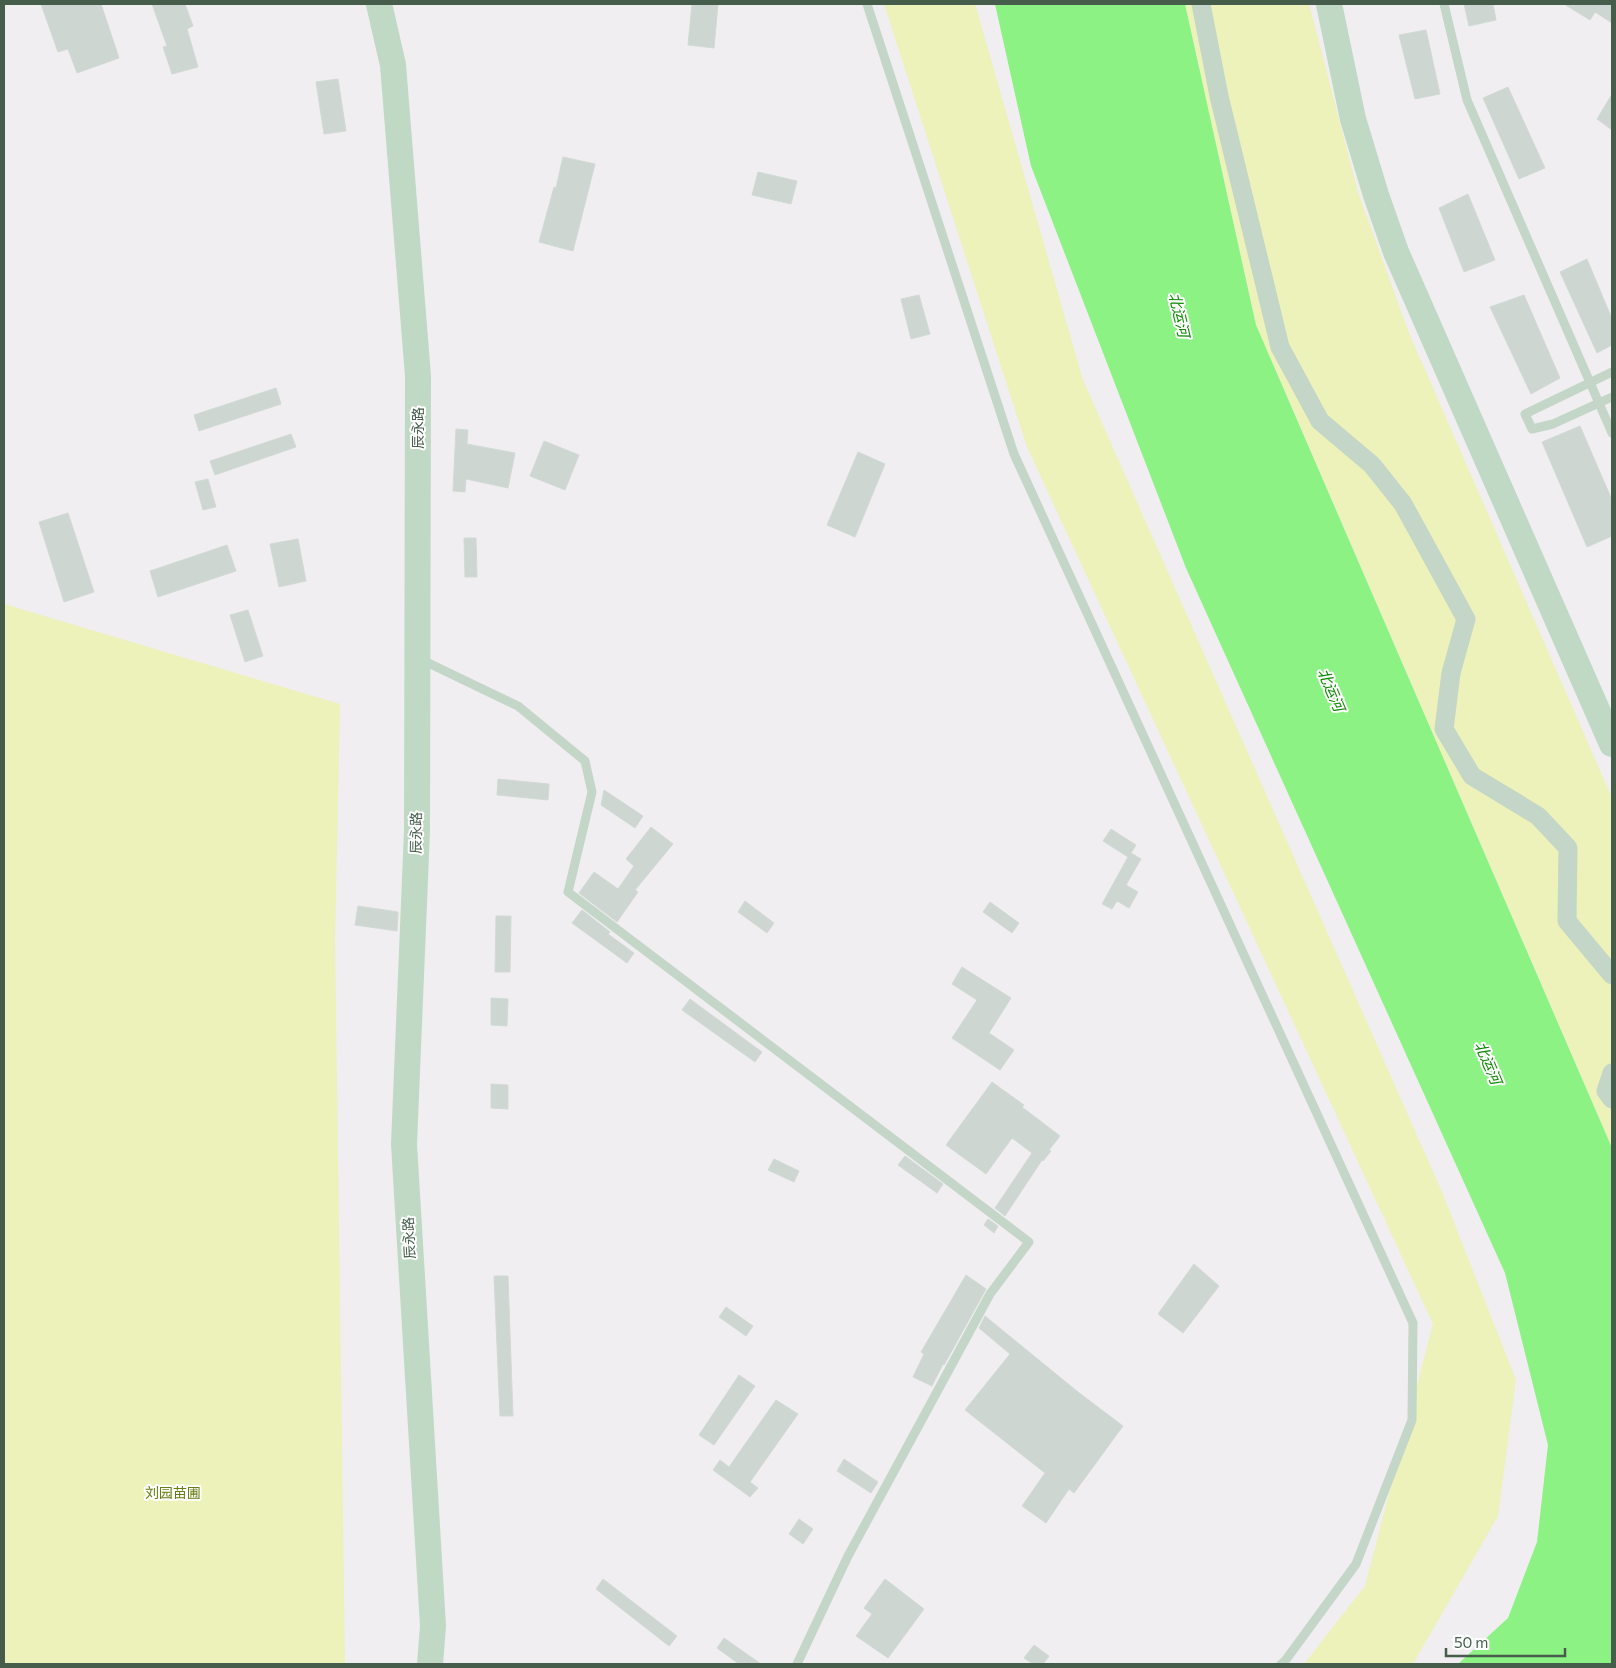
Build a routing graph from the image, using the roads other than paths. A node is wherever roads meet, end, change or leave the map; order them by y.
1 (379, 4) edge
2 (867, 4) edge
3 (1201, 4) edge
4 (1329, 4) edge
5 (1444, 4) edge
6 (1612, 372) edge
7 (1590, 382) junction
8 (1612, 397) edge
9 (1599, 403) junction
10 (1612, 433) edge
11 (417, 658) junction
12 (1612, 744) edge
13 (1612, 975) edge
14 (1612, 1073) edge
15 (1612, 1099) edge
16 (430, 1664) edge
17 (797, 1664) edge
18 (1281, 1664) edge

1 - 11 main road, 辰永路
2 - 18 lane
3 - 13 street
4 - 12 main road
5 - 7 lane
6 - 7 lane
7 - 9 lane
7 - 9 lane
8 - 9 lane
9 - 10 lane
11 - 16 main road, 辰永路
11 - 17 lane
14 - 15 street

